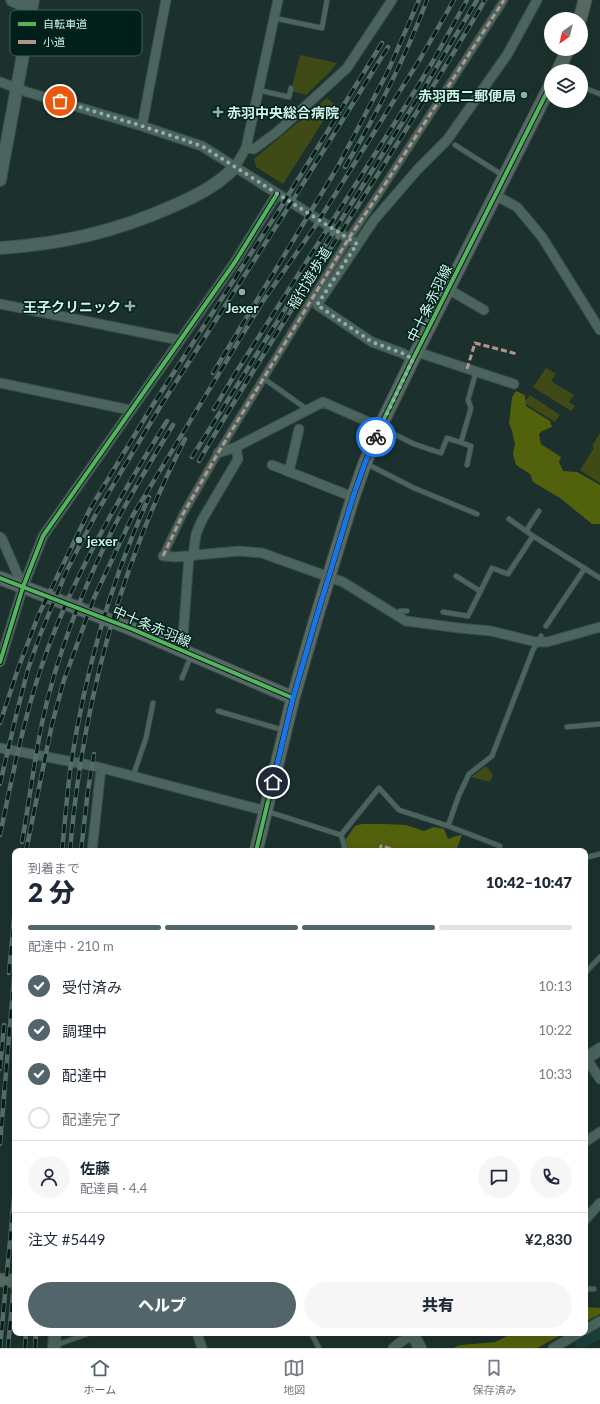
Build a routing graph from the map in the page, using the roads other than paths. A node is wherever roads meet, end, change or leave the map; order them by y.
1 (12, 0) edge
2 (166, 0) edge
3 (278, 0) edge
4 (327, 0) edge
5 (392, 0) edge
6 (504, 0) edge
7 (537, 0) edge
8 (585, 0) edge
9 (32, 5) edge
10 (582, 12) edge
11 (274, 18) junction
12 (23, 56) edge
13 (0, 82) edge
14 (17, 88) junction
15 (291, 88) dead end
16 (258, 90) junction
17 (588, 90) edge
18 (600, 94) edge
19 (544, 98) edge
20 (142, 126) junction
21 (455, 145) dead end
22 (246, 148) junction
23 (235, 167) junction
24 (505, 176) junction
25 (0, 180) edge
26 (278, 194) junction
27 (495, 196) junction
28 (348, 238) junction
29 (357, 244) junction
30 (0, 248) edge
31 (448, 289) junction
32 (0, 304) edge
33 (484, 310) dead end
34 (600, 330) edge
35 (180, 340) junction
36 (415, 356) junction
37 (476, 372) junction
38 (263, 378) junction
39 (0, 383) edge
40 (514, 384) dead end
41 (130, 410) junction
42 (308, 410) junction
43 (380, 427) junction
44 (299, 429) dead end
45 (461, 442) junction
46 (236, 447) junction
47 (218, 452) junction
48 (365, 463) junction
49 (272, 465) dead end
50 (467, 465) dead end
51 (289, 472) junction
52 (353, 497) junction
53 (539, 511) dead end
54 (476, 514) dead end
55 (508, 519) dead end
56 (526, 531) junction
57 (533, 536) junction
58 (0, 537) edge
59 (163, 556) joint
60 (191, 556) junction
61 (585, 568) junction
62 (456, 576) dead end
63 (329, 577) junction
64 (0, 578) edge
65 (600, 578) edge
66 (23, 587) junction
67 (480, 590) junction
68 (407, 611) dead end
69 (443, 612) dead end
70 (398, 616) junction
71 (546, 626) dead end
72 (600, 627) edge
73 (539, 639) junction
74 (187, 653) junction
75 (0, 662) edge
76 (182, 678) dead end
77 (293, 698) junction
78 (153, 703) dead end
79 (218, 711) dead end
80 (600, 724) edge
81 (567, 727) dead end
82 (286, 731) junction
83 (0, 748) edge
84 (98, 767) junction
85 (133, 776) junction
86 (266, 811) junction
87 (448, 826) junction
88 (341, 835) junction
89 (92, 848) edge
90 (257, 848) edge
91 (345, 848) edge
92 (500, 848) edge
93 (600, 854) edge
94 (588, 857) dead end
95 (600, 957) edge
96 (588, 969) edge
97 (600, 1049) edge
98 (588, 1057) edge
99 (588, 1061) edge
100 (600, 1079) edge
101 (600, 1132) edge
102 (588, 1140) edge
103 (600, 1203) edge
104 (588, 1217) edge
105 (0, 1280) edge
106 (12, 1281) edge
107 (588, 1289) edge
108 (594, 1289) dead end
109 (600, 1321) edge
110 (588, 1328) edge
111 (55, 1336) edge
112 (82, 1336) edge
113 (198, 1336) edge
114 (313, 1336) edge
115 (409, 1336) edge
116 (414, 1336) edge
117 (574, 1336) edge
118 (54, 1347) edge
119 (202, 1348) edge
120 (319, 1348) edge
121 (393, 1348) edge
122 (420, 1348) edge
123 (553, 1348) edge

1 - 9 street
2 - 20 street
3 - 11 street
4 - 11 lane
5 - 22 street
6 - 28 street, 稲付遊歩道
7 - 29 street
8 - 10 main road
11 - 16 street
12 - 14 street
13 - 14 street
14 - 20 street
14 - 25 street
15 - 16 lane
16 - 22 street
17 - 18 lane
19 - 24 main road, 中十条赤羽線
20 - 23 street
21 - 24 lane
22 - 23 street
23 - 26 street
23 - 30 street
24 - 27 main road, 中十条赤羽線
26 - 28 street
26 - 35 street
27 - 31 main road, 中十条赤羽線
27 - 34 street
28 - 29 street
28 - 38 street, 稲付遊歩道
29 - 36 street
31 - 33 street
31 - 36 main road, 中十条赤羽線
32 - 35 street
35 - 41 street
36 - 37 street
36 - 43 main road, 中十条赤羽線
37 - 40 street
37 - 45 lane
38 - 42 lane
38 - 47 street, 稲付遊歩道
39 - 41 street
41 - 66 street
42 - 43 street
42 - 46 street
43 - 45 lane
43 - 48 main road, 中十条赤羽線
44 - 51 street
45 - 50 lane
46 - 47 street
46 - 60 street
47 - 59 street, 稲付遊歩道
48 - 52 main road, 中十条赤羽線
48 - 54 lane
49 - 51 street
51 - 52 street
52 - 63 main road, 中十条赤羽線
53 - 56 lane
55 - 56 lane
56 - 57 lane
57 - 61 lane
57 - 67 lane
58 - 66 street
59 - 60 street
60 - 63 street
60 - 74 street
61 - 65 lane
61 - 71 lane
62 - 67 lane
63 - 70 street
63 - 77 main road, 中十条赤羽線
64 - 66 main road, 中十条赤羽線
66 - 74 main road, 中十条赤羽線
66 - 75 street
67 - 69 lane
68 - 70 lane
70 - 73 street
72 - 73 street
73 - 87 lane
74 - 76 lane
74 - 77 main road, 中十条赤羽線
77 - 82 main road, 中十条赤羽線
78 - 85 lane
79 - 82 lane
80 - 81 lane
82 - 86 main road, 中十条赤羽線
83 - 84 street
84 - 85 street
84 - 89 street
85 - 86 street
86 - 88 lane
86 - 90 main road, 中十条赤羽線
87 - 88 lane
87 - 92 lane
88 - 91 lane
93 - 94 lane
95 - 96 lane
97 - 98 street
99 - 100 street
101 - 102 street
103 - 104 street
105 - 106 main road
107 - 108 lane
109 - 110 street
111 - 118 street
112 - 118 lane
113 - 119 street
114 - 120 lane
115 - 121 street
116 - 122 street
117 - 123 street

